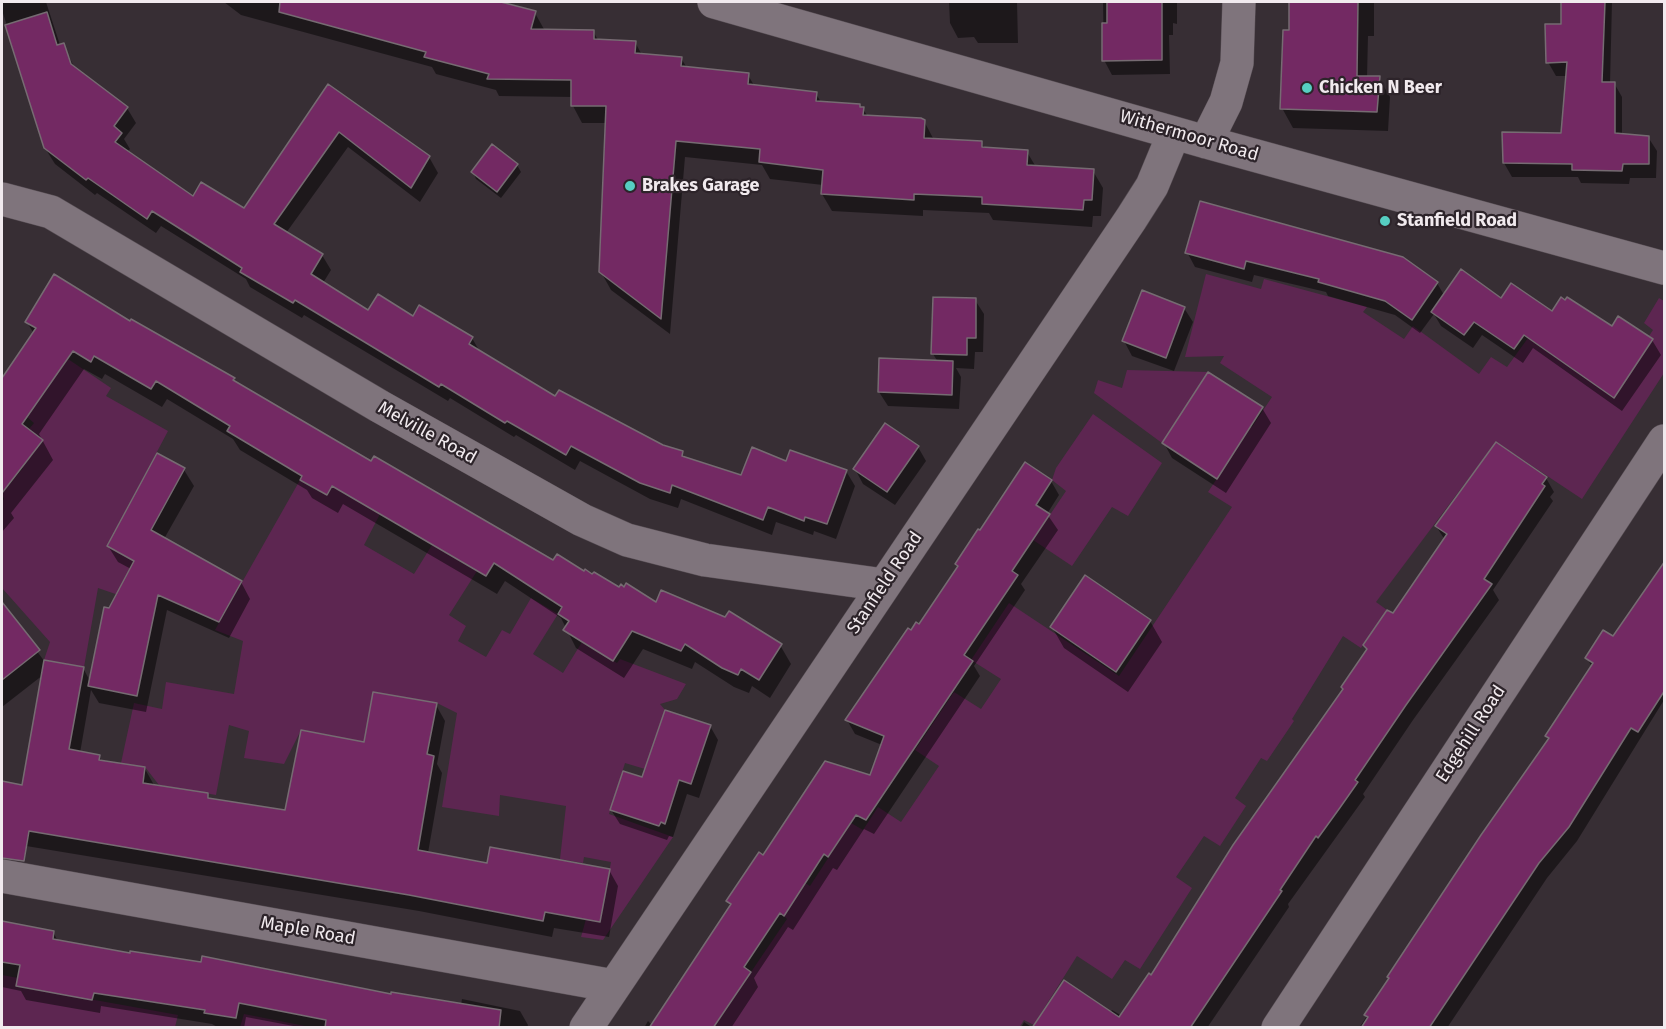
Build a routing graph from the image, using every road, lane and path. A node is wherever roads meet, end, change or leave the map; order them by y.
1 (714, 2) edge
2 (1239, 2) edge
3 (790, 12) edge
4 (1174, 133) junction
5 (1206, 142) junction
6 (2, 200) edge
7 (1665, 268) edge
8 (1665, 441) edge
9 (884, 585) junction
10 (2, 876) edge
11 (614, 986) junction
12 (586, 1028) edge
13 (1278, 1028) edge

1 - 3 street, Withermoor Road
2 - 5 street
3 - 4 street, Withermoor Road
4 - 5 street, Withermoor Road
4 - 9 street, Stanfield Road
5 - 7 street, Withermoor Road
6 - 9 street, Melville Road
8 - 13 street, Edgehill Road
9 - 11 street, Stanfield Road
10 - 11 street, Maple Road
11 - 12 street, Stanfield Road

